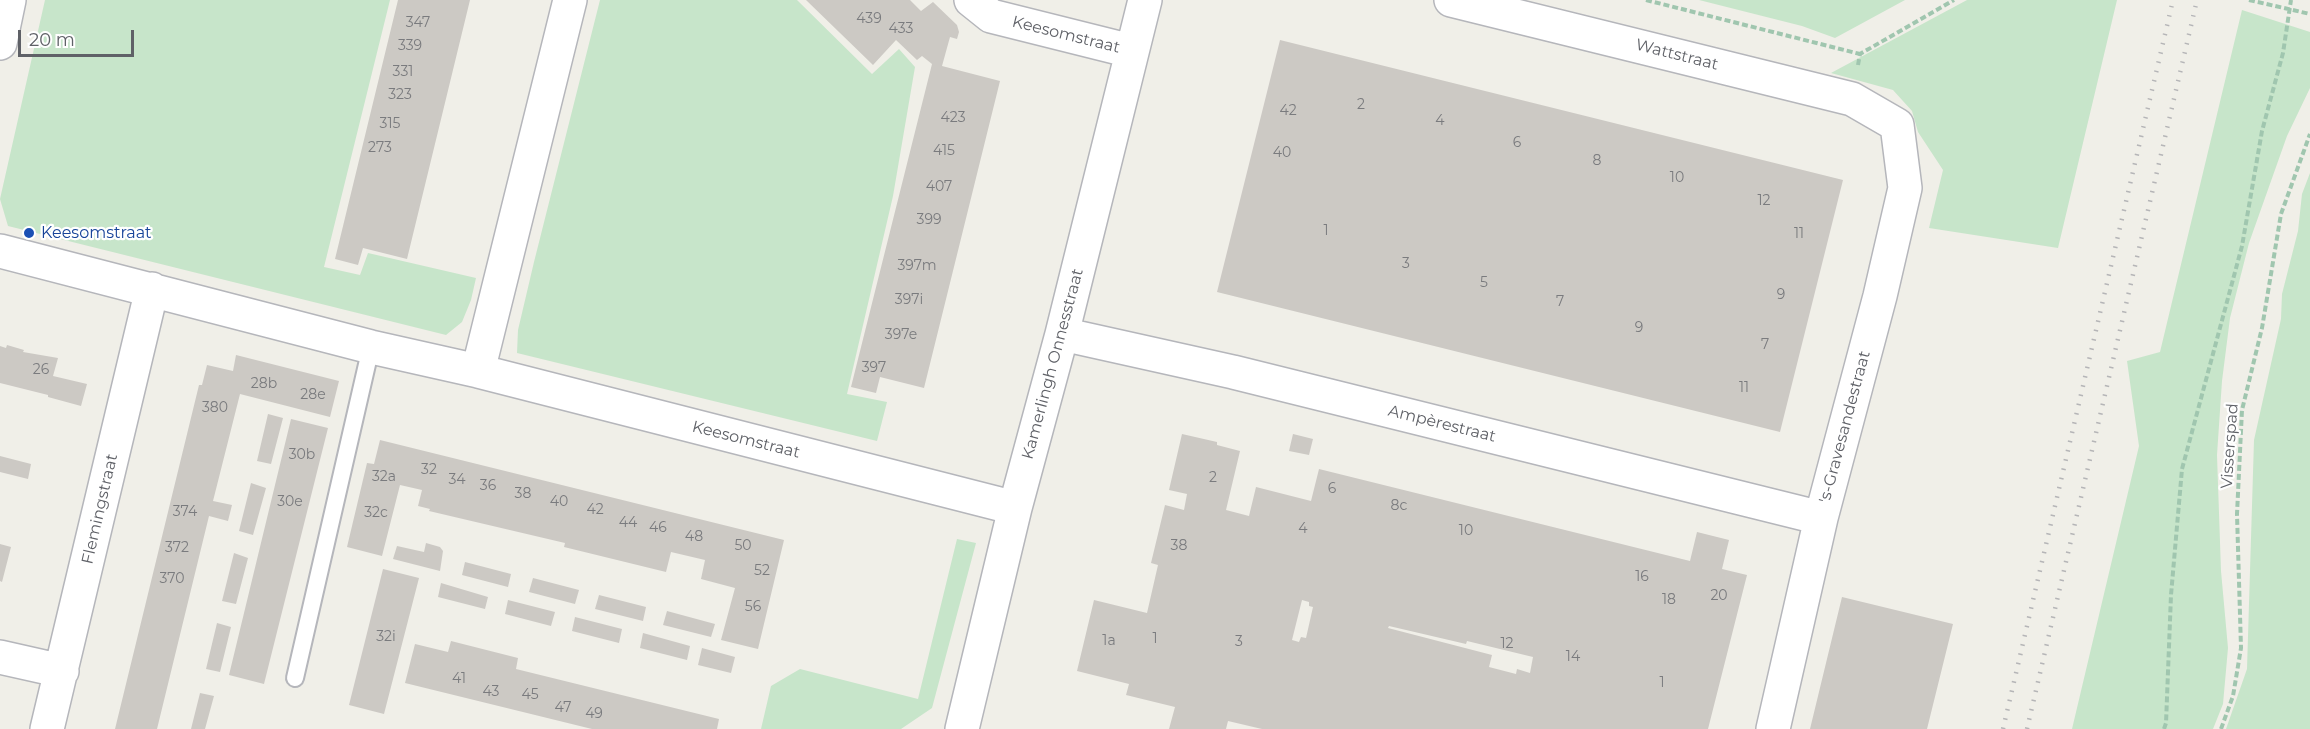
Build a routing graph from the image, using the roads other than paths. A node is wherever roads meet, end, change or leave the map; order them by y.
1 (9, 0) edge
2 (570, 0) edge
3 (972, 0) edge
4 (1145, 0) edge
5 (1451, 0) edge
6 (0, 43) edge
7 (1131, 51) junction
8 (1897, 125) joint
9 (0, 250) edge
10 (152, 289) junction
11 (1062, 334) junction
12 (371, 346) junction
13 (478, 371) junction
14 (1015, 508) junction
15 (1821, 518) junction
16 (0, 657) edge
17 (62, 671) junction
18 (295, 678) dead end
19 (47, 729) edge
20 (962, 729) edge
21 (1773, 729) edge

1 - 6 street
2 - 13 street
3 - 7 street, Keesomstraat
4 - 7 street, Kamerlingh Onnesstraat
5 - 8 street, Wattstraat
7 - 11 street, Kamerlingh Onnesstraat
8 - 15 street, 's-Gravesandestraat
9 - 10 street, Keesomstraat
10 - 12 street, Keesomstraat
10 - 17 street, Flemingstraat
11 - 14 street, Kamerlingh Onnesstraat
11 - 15 street, Ampèrestraat
12 - 13 street, Keesomstraat
12 - 18 lane
13 - 14 street, Keesomstraat
14 - 20 street, Kamerlingh Onnesstraat
15 - 21 street, 's-Gravesandestraat
16 - 17 street
17 - 19 street, Flemingstraat

